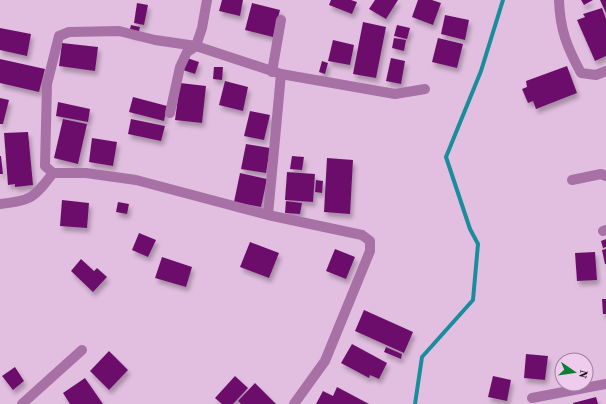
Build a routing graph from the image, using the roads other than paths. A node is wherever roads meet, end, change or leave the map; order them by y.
1 (207, 0) edge
2 (559, 0) edge
3 (281, 20) dead end
4 (196, 46) junction
5 (606, 71) edge
6 (276, 73) junction
7 (425, 89) dead end
8 (170, 113) dead end
9 (53, 173) junction
10 (606, 176) edge
11 (572, 180) dead end
12 (0, 204) edge
13 (268, 215) junction
14 (82, 350) dead end
15 (606, 384) edge
16 (532, 398) dead end
17 (22, 404) edge
18 (294, 404) edge

1 - 4 street
2 - 5 street
3 - 6 street
4 - 6 street
4 - 8 street
4 - 9 street
6 - 7 street
6 - 13 street
9 - 12 street
9 - 13 street
10 - 11 street
13 - 18 street
14 - 17 street
15 - 16 street

